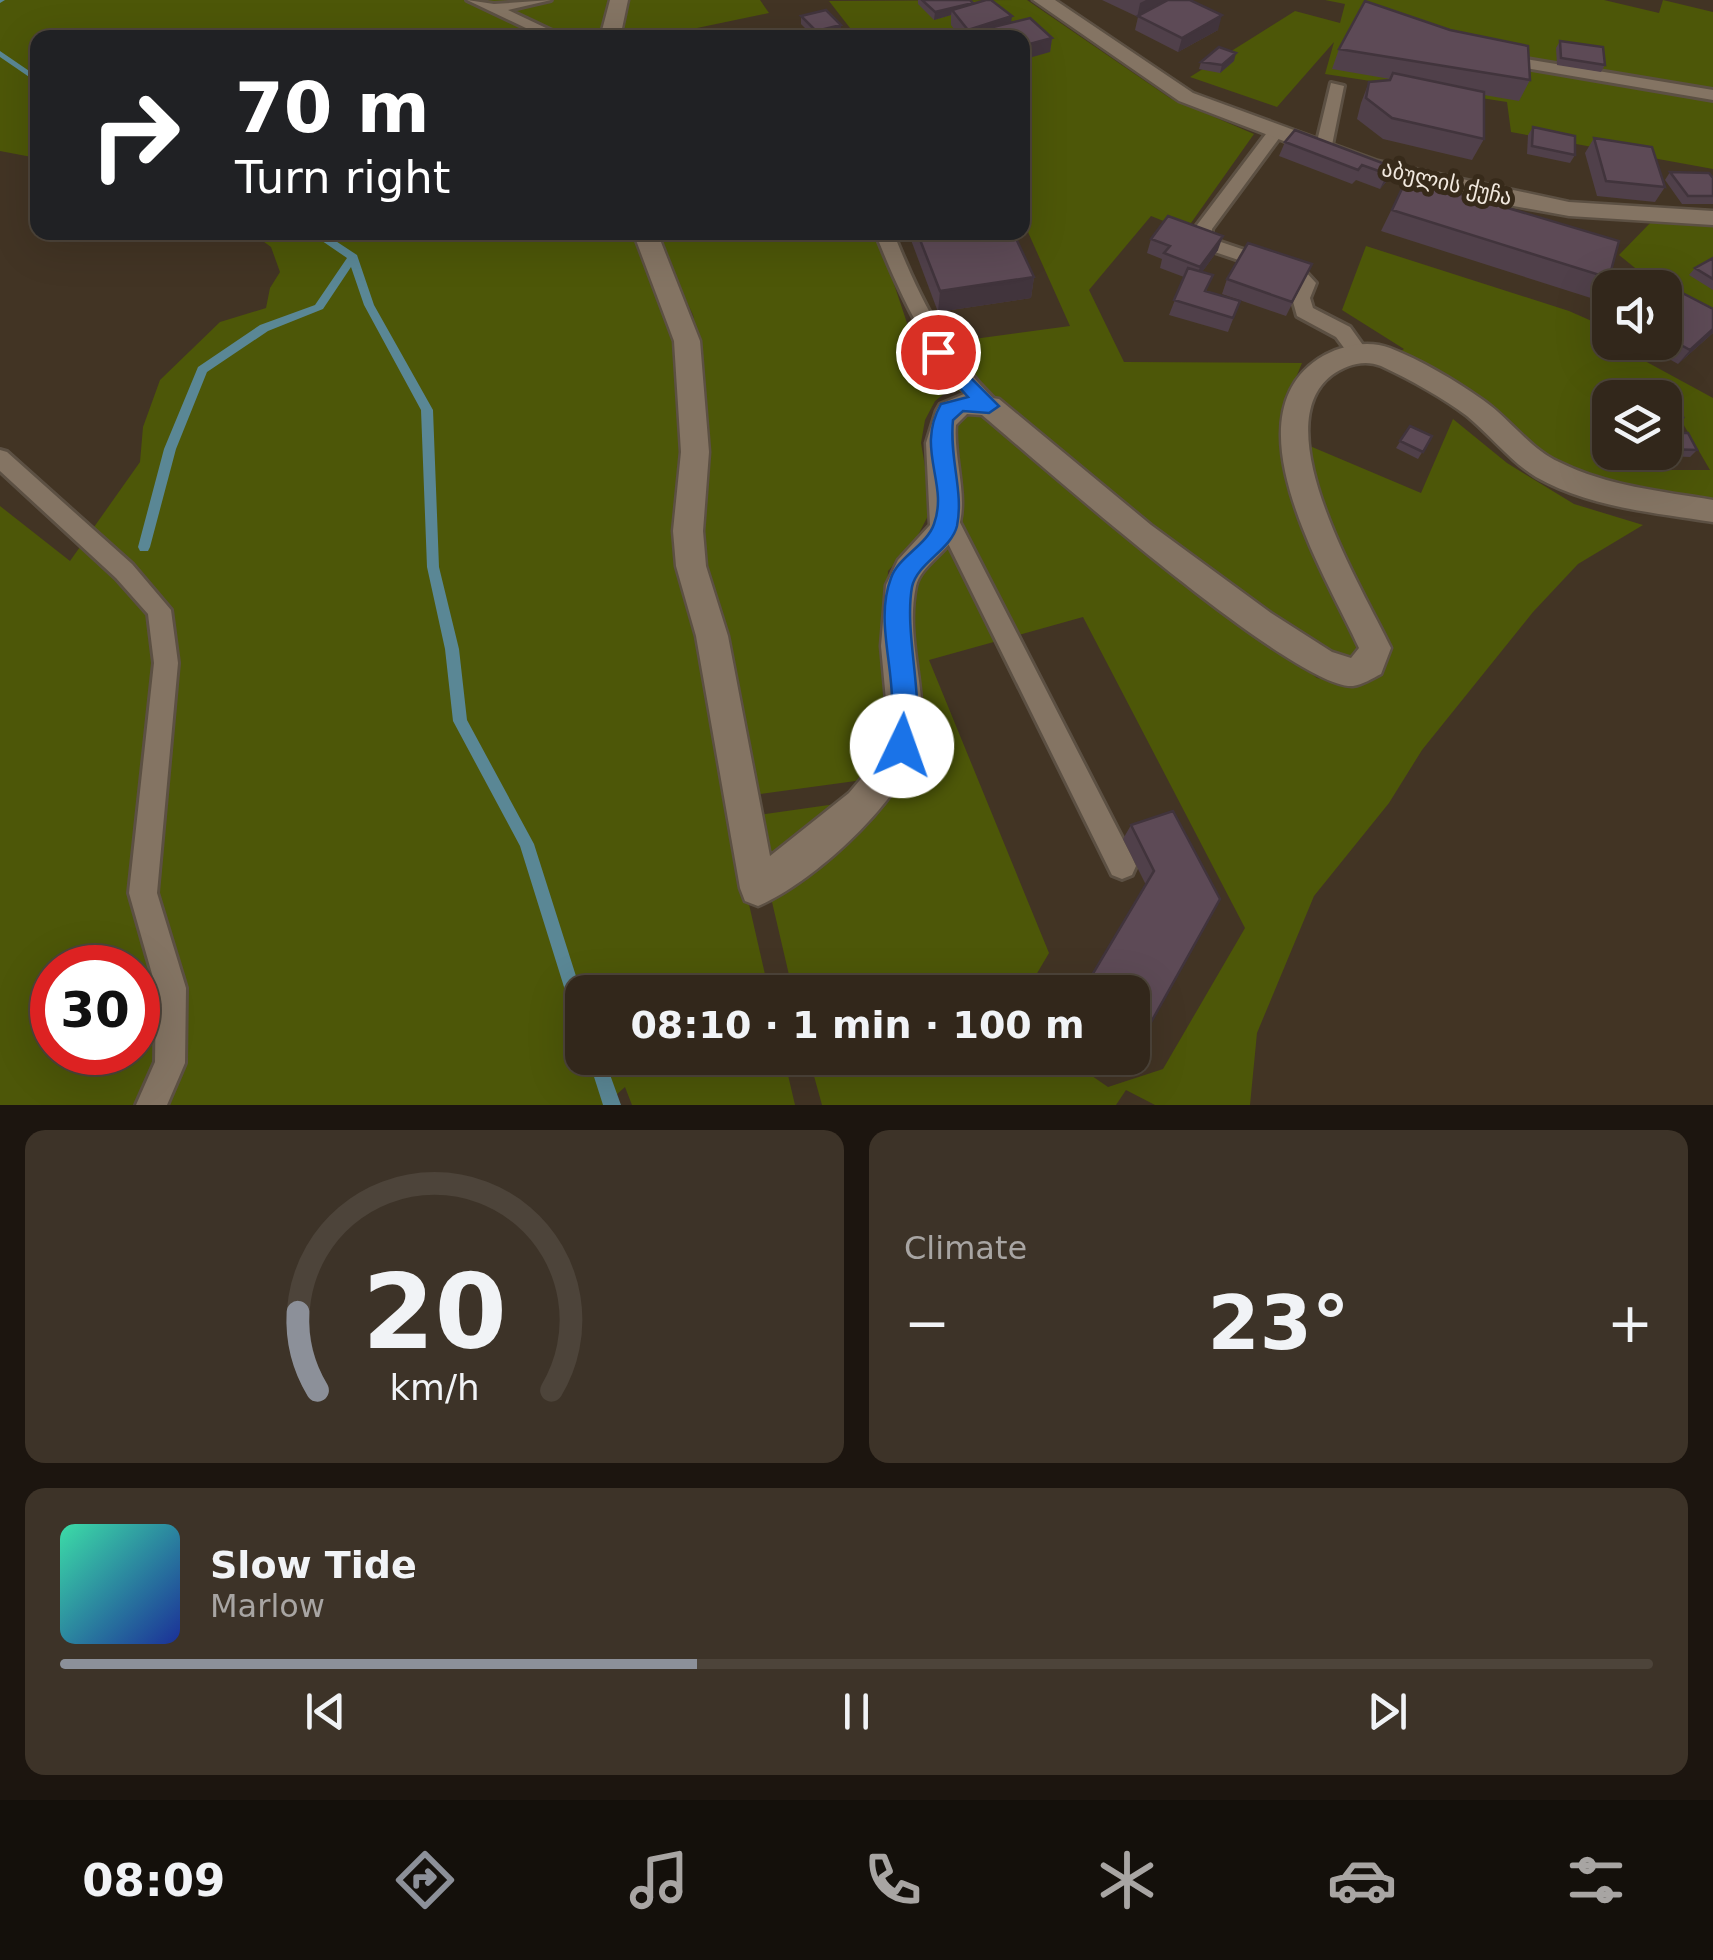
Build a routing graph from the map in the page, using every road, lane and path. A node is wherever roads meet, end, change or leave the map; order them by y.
1 (474, 0) edge
2 (544, 0) edge
3 (619, 0) edge
4 (1042, 0) edge
5 (493, 8) junction
6 (542, 30) edge
7 (612, 30) edge
8 (1493, 58) edge
9 (1336, 86) dead end
10 (1713, 95) edge
11 (1275, 133) junction
12 (1324, 150) junction
13 (1713, 218) edge
14 (648, 240) edge
15 (887, 240) edge
16 (1360, 355) junction
17 (989, 406) junction
18 (0, 458) edge
19 (1713, 511) edge
20 (946, 516) junction
21 (1122, 866) dead end
22 (151, 1105) edge

1 - 5 lane
2 - 5 lane
3 - 7 street
4 - 11 street, აბულის ქუჩა
5 - 6 lane
8 - 10 lane
9 - 12 lane
11 - 12 street, აბულის ქუჩა
11 - 16 lane
12 - 13 street, აბულის ქუჩა
14 - 20 street
15 - 17 lane
16 - 17 street
16 - 19 street
17 - 20 street
18 - 22 lane
20 - 21 lane

